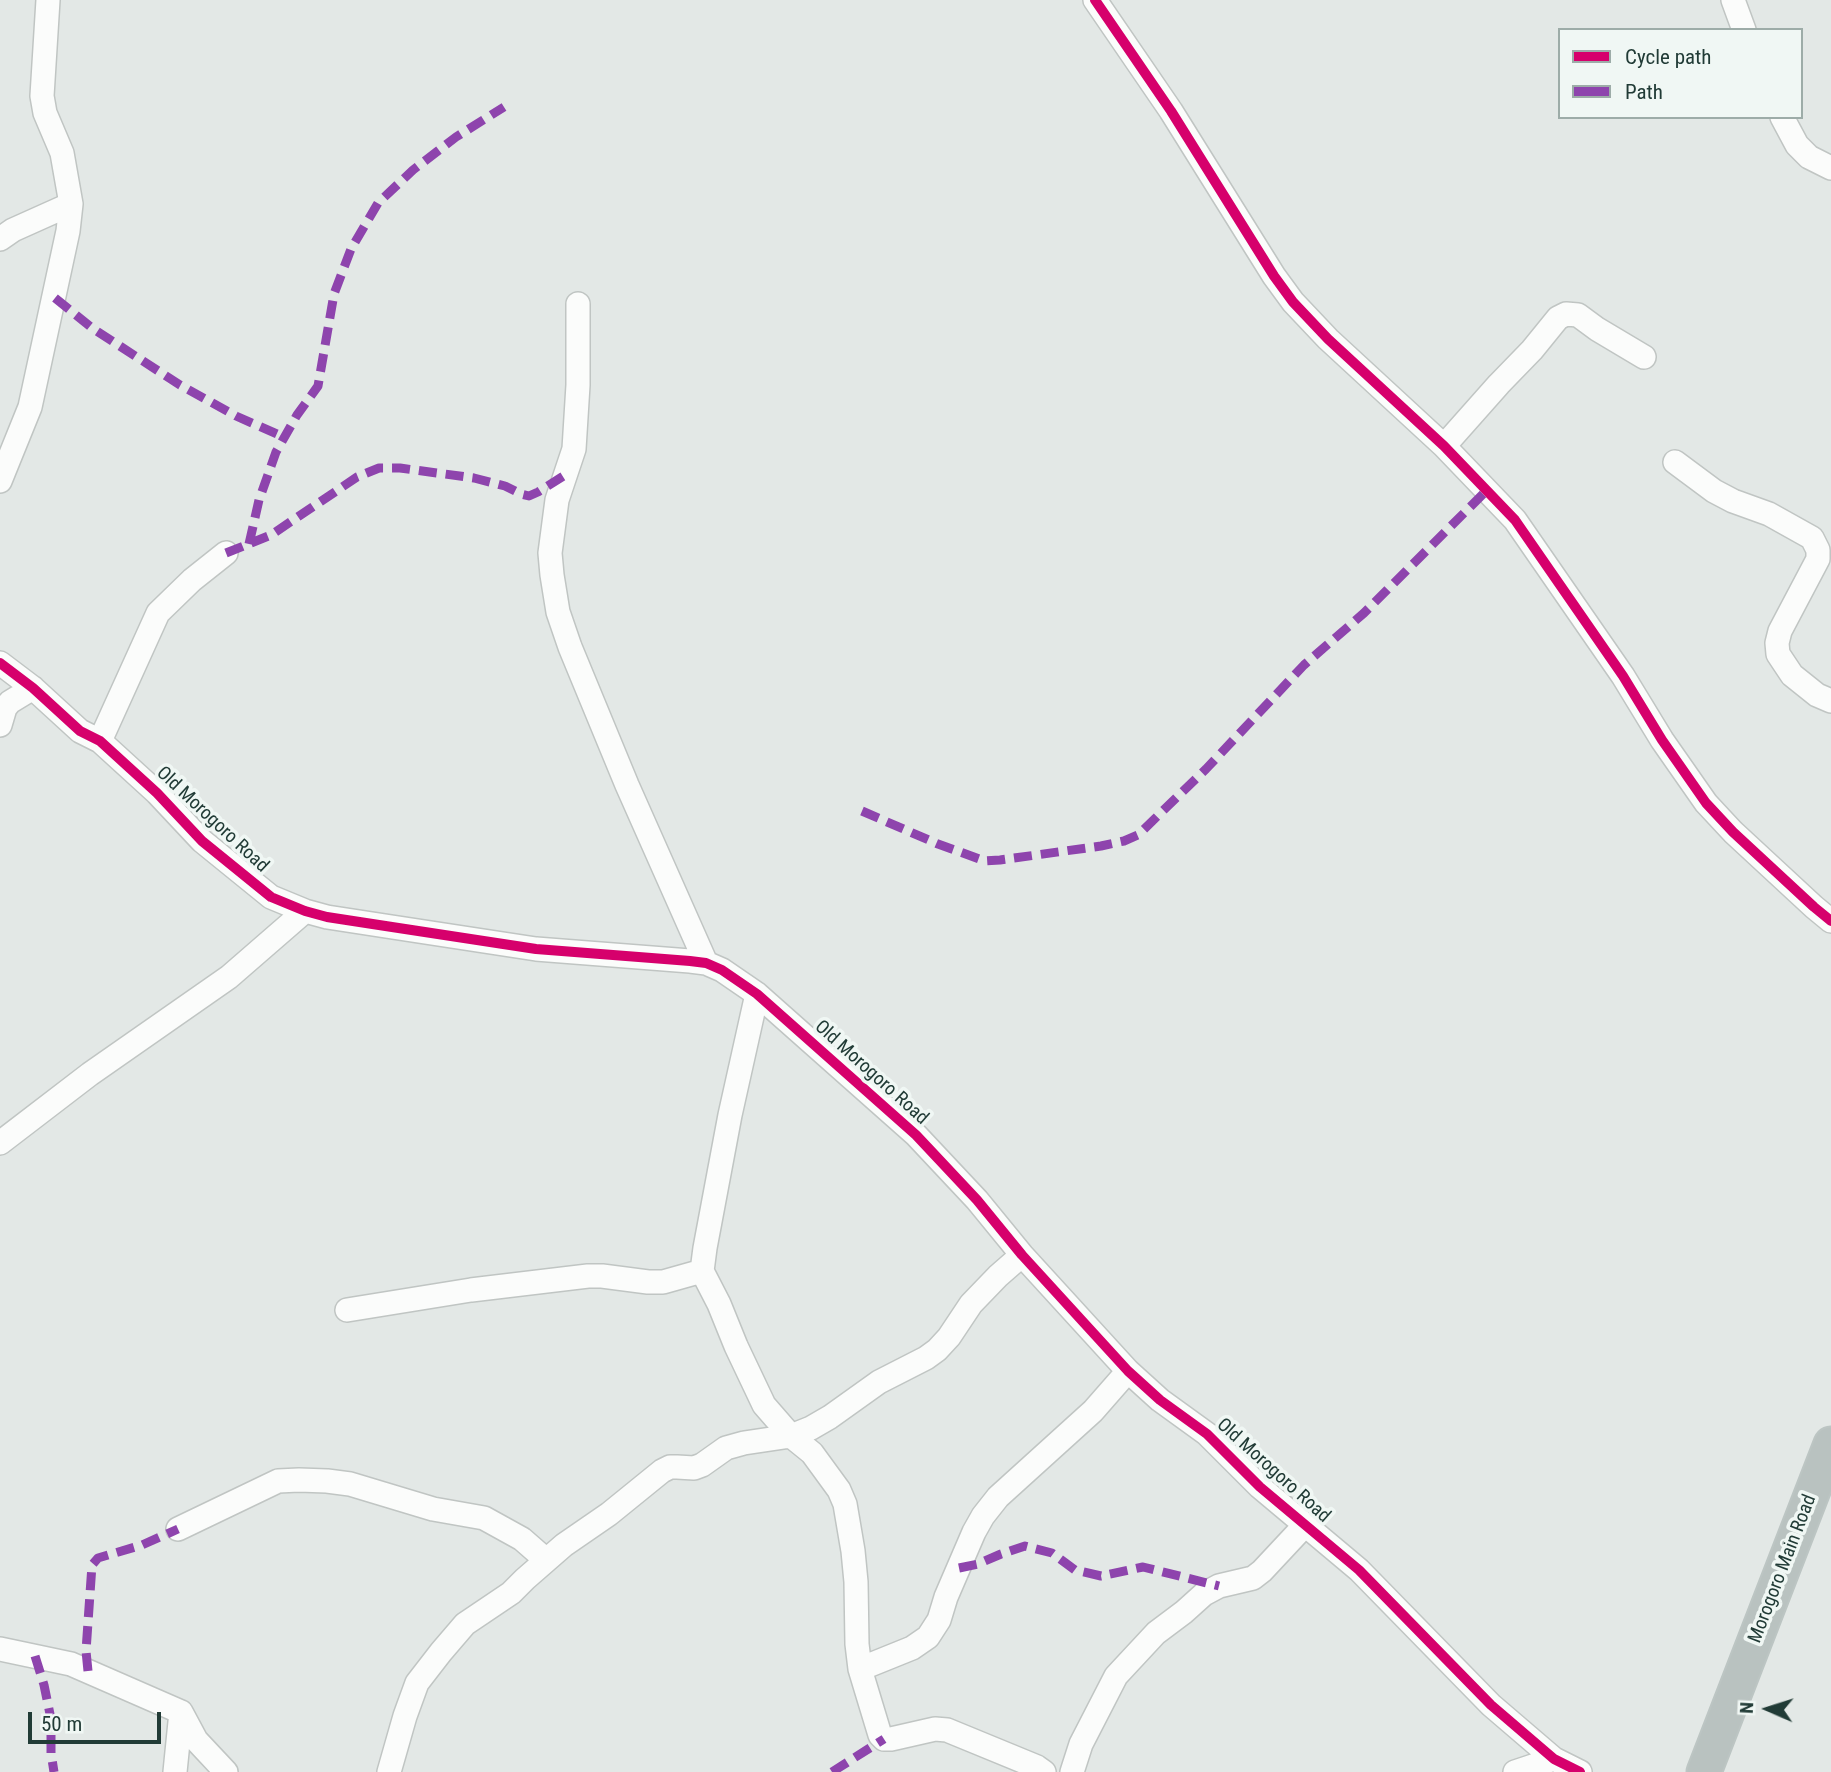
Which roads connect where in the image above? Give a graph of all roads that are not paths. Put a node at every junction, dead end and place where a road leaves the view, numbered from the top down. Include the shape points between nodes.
1 (48, 0) edge
2 (1095, 0) edge
3 (1733, 0) edge
4 (1743, 28) edge
5 (1783, 119) edge
6 (1831, 168) edge
7 (71, 204) junction
8 (0, 239) edge
9 (578, 304) dead end
10 (1644, 357) dead end
11 (1444, 446) junction
12 (1675, 462) dead end
13 (0, 481) edge
14 (226, 553) dead end
15 (0, 663) edge
16 (33, 688) junction
17 (1831, 701) edge
18 (0, 725) edge
19 (100, 741) junction
20 (305, 911) junction
21 (1831, 921) edge
22 (706, 963) junction
23 (757, 994) junction
24 (0, 1143) edge
25 (1022, 1255) junction
26 (702, 1271) junction
27 (346, 1310) dead end
28 (1128, 1371) junction
29 (791, 1436) junction
30 (1831, 1444) edge
31 (1305, 1525) junction
32 (178, 1529) dead end
33 (546, 1560) junction
34 (0, 1649) edge
35 (860, 1669) junction
36 (180, 1712) junction
37 (1554, 1759) junction
38 (175, 1772) edge
39 (226, 1772) edge
40 (389, 1772) edge
41 (1044, 1772) edge
42 (1072, 1772) edge
43 (1515, 1772) edge
44 (1580, 1772) edge
45 (1704, 1772) edge

1 - 7 street via 42,96 62,153
2 - 11 street via 1293,302
3 - 4 street
5 - 6 street via 1797,145
7 - 8 street
7 - 13 street via 30,407
9 - 22 street via 574,449 557,500 550,553 558,612 626,785
10 - 11 street via 1578,315 1558,317
11 - 21 street via 1516,520 1706,803
12 - 17 street via 1714,491 1811,538 1818,559 1780,631 1778,654 1793,675
14 - 19 street via 158,613
15 - 16 street, Old Morogoro Road
16 - 18 street via 10,702
16 - 19 street, Old Morogoro Road via 80,731
19 - 20 street, Old Morogoro Road via 244,876 271,897
20 - 22 street, Old Morogoro Road via 536,949
20 - 24 street via 229,977
22 - 23 street, Old Morogoro Road
23 - 25 street, Old Morogoro Road via 916,1135
23 - 26 street
25 - 28 street, Old Morogoro Road
25 - 29 street via 971,1304 926,1359
26 - 27 street via 656,1282 588,1276
26 - 29 street via 764,1405
28 - 31 street, Old Morogoro Road via 1207,1434
28 - 35 street via 1093,1411 983,1516 928,1637
29 - 33 street via 726,1448 698,1467 662,1471
29 - 35 street via 828,1472 845,1504 856,1582
30 - 45 highway, Morogoro Main Road
31 - 37 street, Old Morogoro Road via 1359,1570 1491,1705
31 - 42 street via 1253,1578 1204,1594 1156,1633 1116,1676
32 - 33 street via 278,1481 327,1481 484,1518 522,1539
33 - 40 street via 511,1593 465,1624 417,1684
34 - 36 street via 71,1664
35 - 41 street via 884,1739 947,1730
36 - 38 street
36 - 39 street via 196,1740
37 - 43 street
37 - 44 street, Old Morogoro Road

